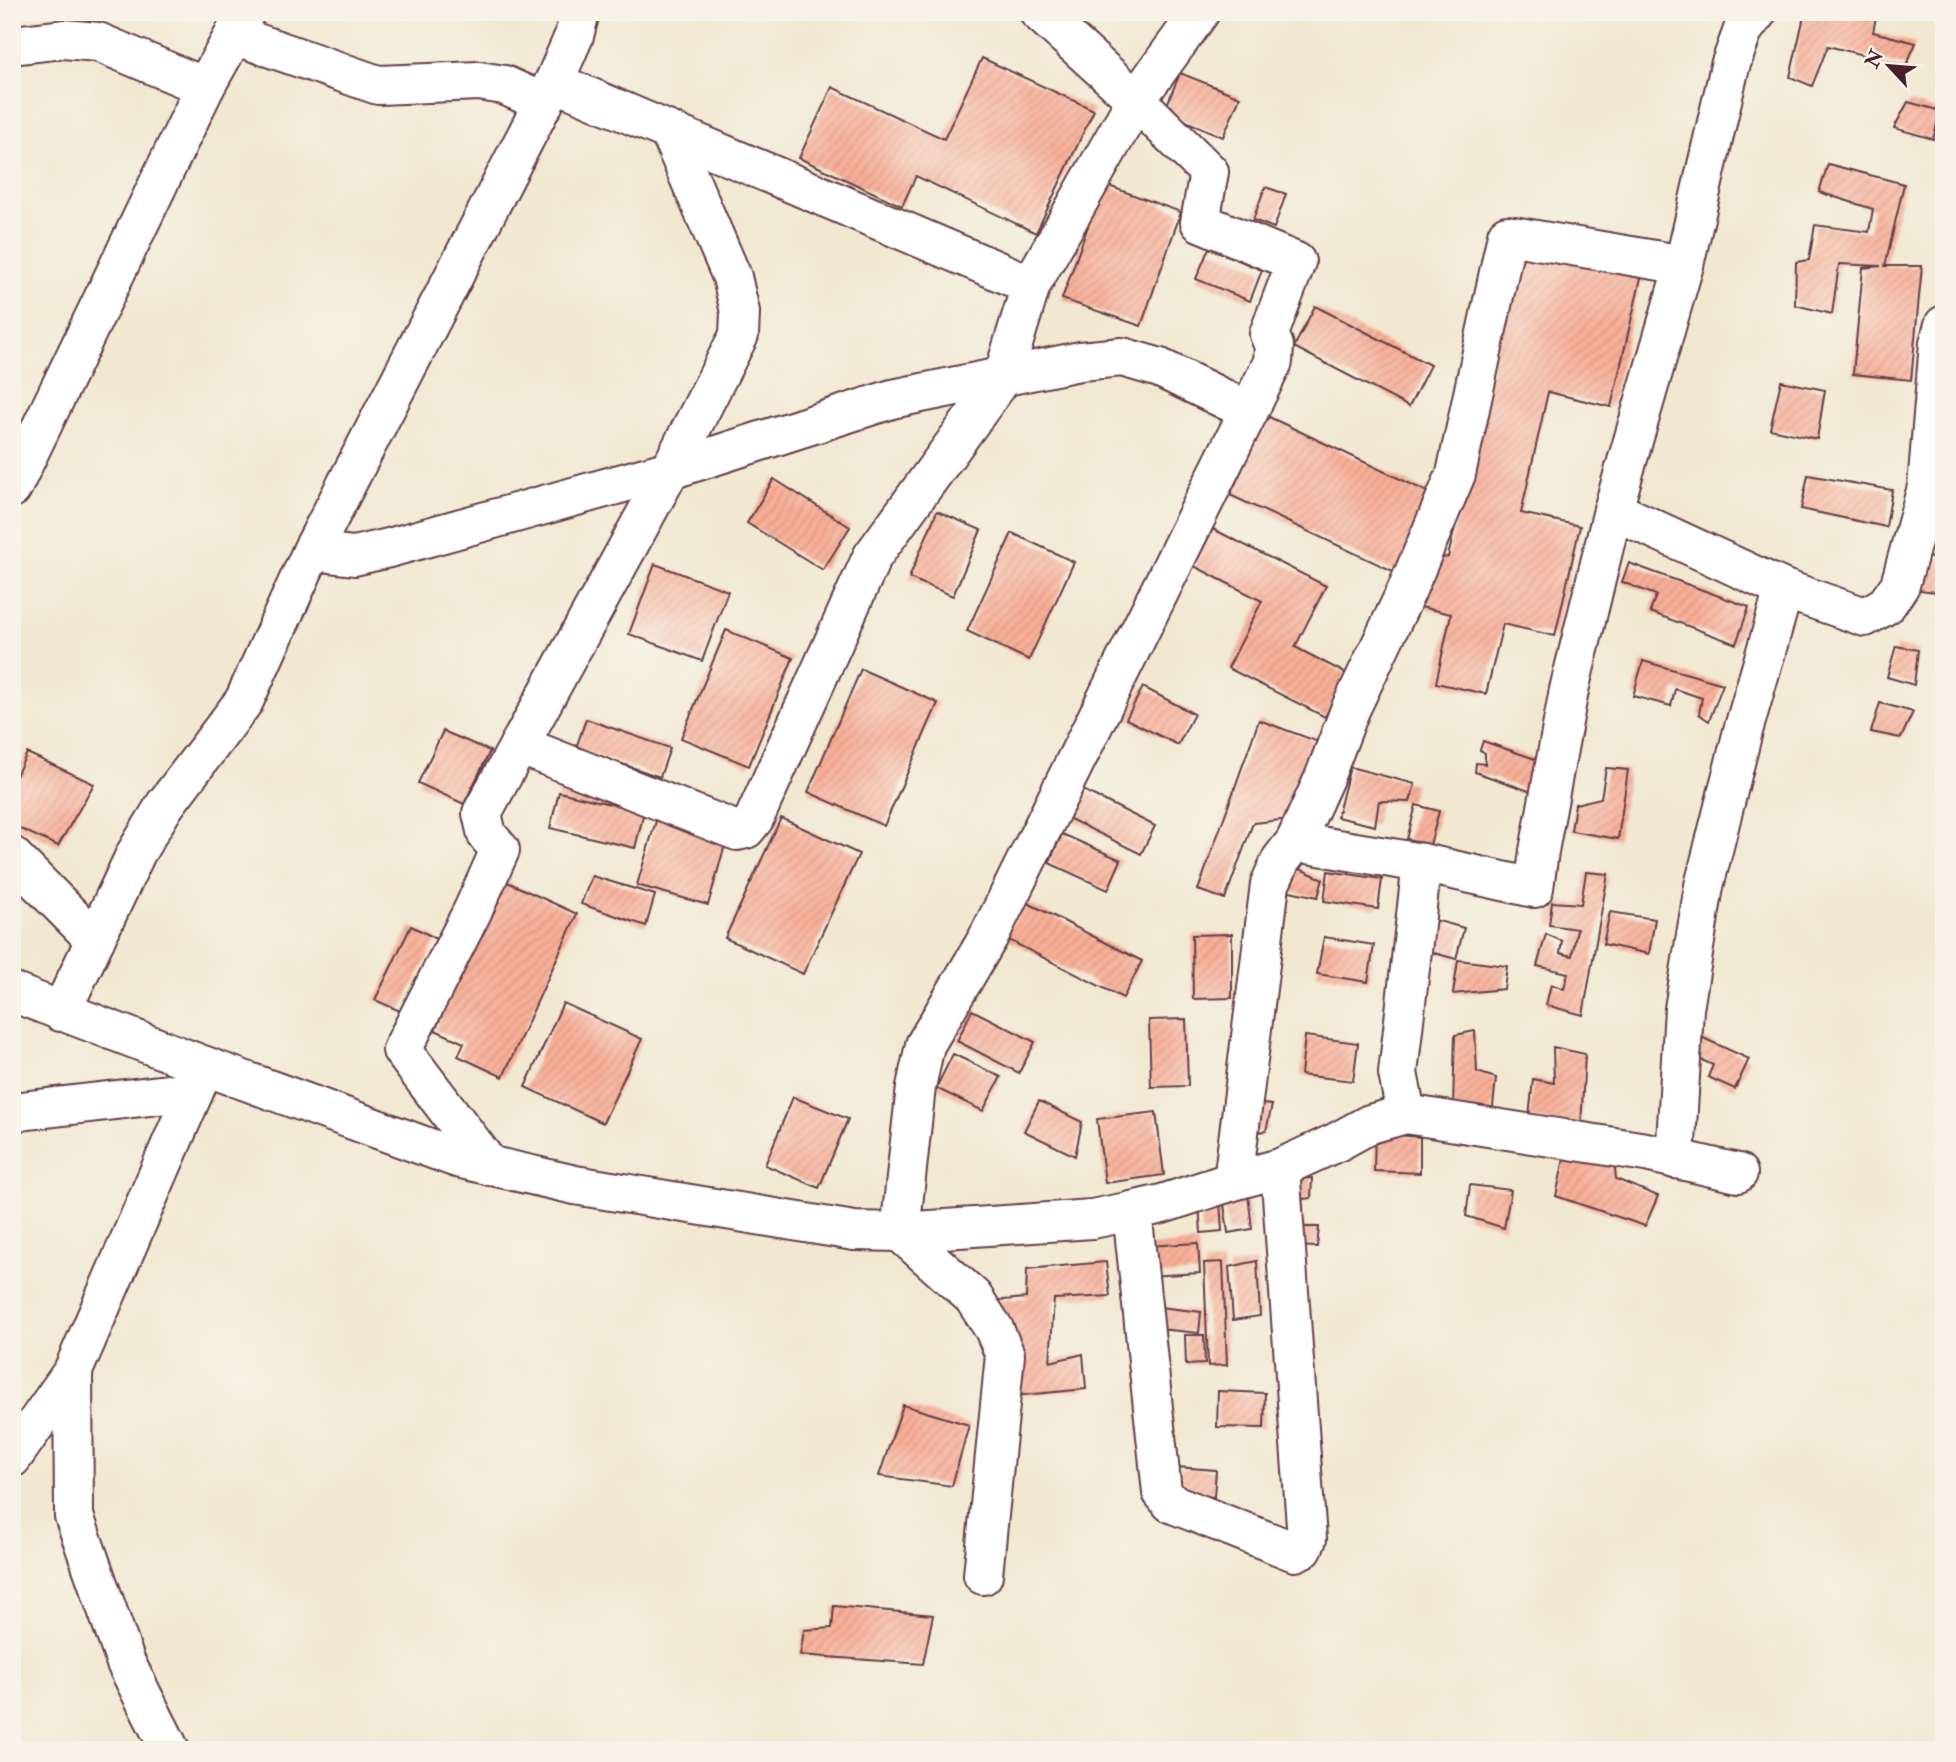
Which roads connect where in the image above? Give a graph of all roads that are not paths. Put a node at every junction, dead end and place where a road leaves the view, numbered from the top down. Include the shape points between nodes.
1 (580, 12) edge
2 (1040, 12) edge
3 (1200, 12) edge
4 (1757, 12) edge
5 (240, 24) edge
6 (12, 45) edge
7 (205, 87) junction
8 (549, 92) junction
9 (1136, 100) junction
10 (669, 131) junction
11 (1684, 265) junction
12 (1031, 285) junction
13 (1944, 325) edge
14 (1003, 377) junction
15 (1249, 411) junction
16 (670, 470) junction
17 (12, 488) edge
18 (1613, 510) junction
19 (312, 551) junction
20 (1784, 589) junction
21 (519, 745) junction
22 (1295, 842) junction
23 (12, 856) edge
24 (1423, 863) junction
25 (95, 940) junction
26 (12, 992) edge
27 (61, 1012) junction
28 (200, 1079) junction
29 (12, 1112) edge
30 (1406, 1114) junction
31 (1675, 1158) junction
32 (490, 1166) junction
33 (1280, 1168) junction
34 (1738, 1173) dead end
35 (1233, 1181) junction
36 (1132, 1211) junction
37 (900, 1232) junction
38 (73, 1371) junction
39 (12, 1458) edge
40 (983, 1575) dead end
41 (170, 1750) edge

1 - 8 street
2 - 9 street
3 - 9 street
4 - 11 street via 1743,30 1730,66
5 - 7 street
5 - 8 street via 378,85 479,81
6 - 7 street via 64,39 98,42
7 - 17 street
8 - 10 street
8 - 19 street
9 - 12 street
9 - 15 street via 1209,172 1200,222 1296,262 1269,334 1273,362
10 - 12 street
10 - 16 street via 732,277 740,312 739,335
11 - 18 street
11 - 22 street via 1507,235 1456,474
12 - 14 street
13 - 20 street via 1927,487 1900,585 1886,605 1865,617
14 - 15 street via 1122,357 1160,368
14 - 16 street via 892,400
14 - 21 street via 872,557 746,829 737,831
15 - 37 street via 989,936 925,1045
16 - 19 street via 354,556
16 - 21 street
18 - 20 street
18 - 24 street via 1569,690 1534,888
19 - 25 street via 244,701 165,805 136,853
20 - 31 street via 1704,886 1684,1009
21 - 32 street via 482,813 487,835 500,850 402,1050
22 - 24 street
22 - 35 street via 1280,860 1270,884
23 - 25 street
24 - 30 street via 1398,1073
25 - 27 street
26 - 27 street
27 - 28 street
28 - 29 street
28 - 32 street
28 - 38 street
30 - 31 street
30 - 33 street via 1370,1124
31 - 34 street
32 - 37 street via 575,1185 841,1228
33 - 35 street
33 - 36 street via 1307,1539 1295,1552 1171,1503 1162,1492
35 - 36 street
36 - 37 street via 1092,1219
37 - 40 street via 973,1297 1005,1355
38 - 39 street
38 - 41 street via 74,1516 126,1662

